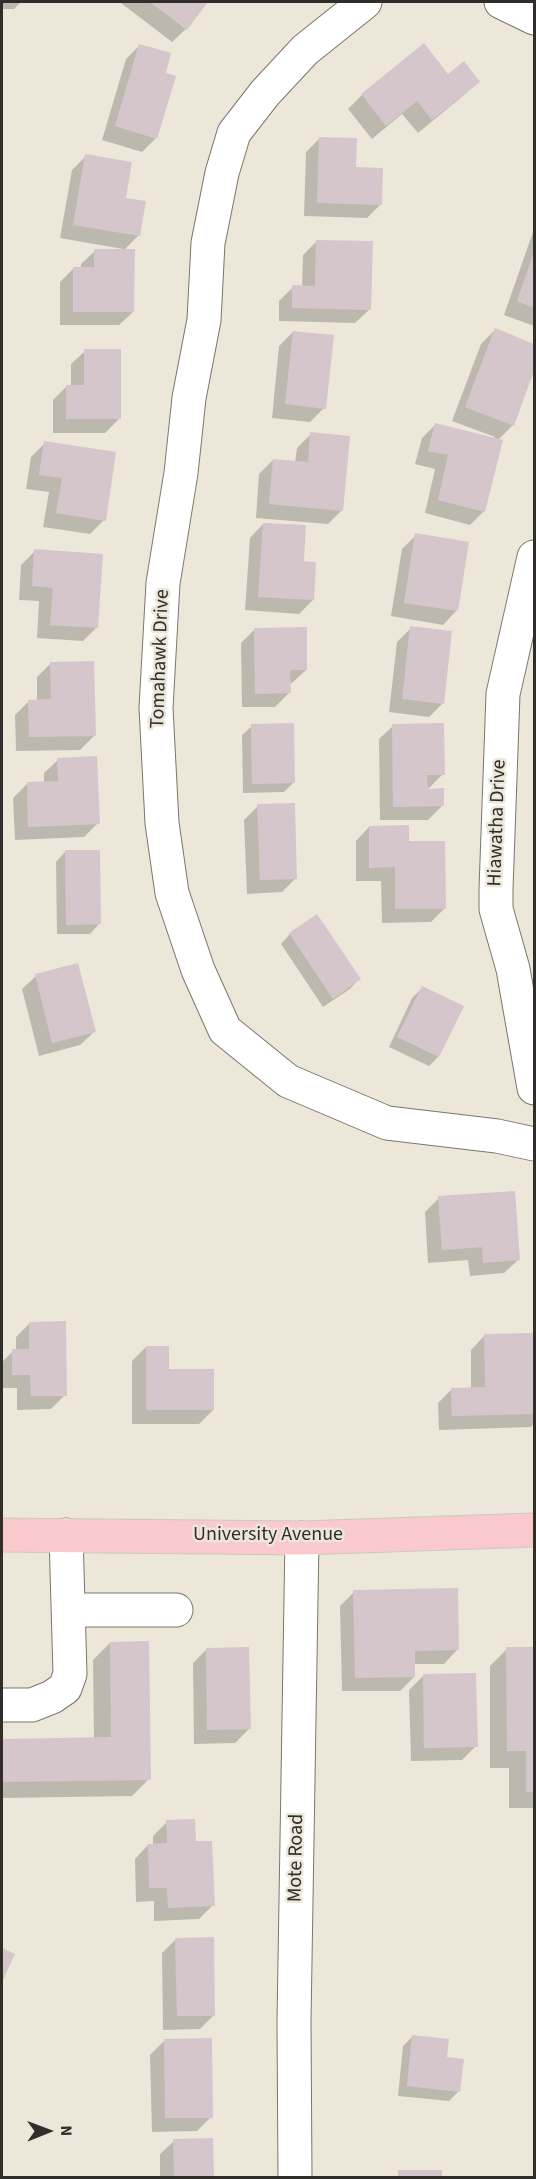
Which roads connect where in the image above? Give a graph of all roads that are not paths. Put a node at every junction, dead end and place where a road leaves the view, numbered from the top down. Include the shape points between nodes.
1 (365, 2) edge
2 (501, 2) edge
3 (534, 18) edge
4 (534, 557) edge
5 (534, 1088) edge
6 (534, 1144) edge
7 (534, 1530) edge
8 (2, 1535) edge
9 (66, 1535) junction
10 (302, 1538) junction
11 (69, 1610) junction
12 (176, 1610) dead end
13 (2, 1705) edge
14 (295, 2178) edge

1 - 6 street, Tomahawk Drive via 304,50 265,93 234,133 222,173 208,243 204,321 163,583 156,708 162,823 172,893 198,970 225,1030 288,1080 387,1123
2 - 3 street
4 - 5 street, Hiawatha Drive via 503,694 496,889 496,909 513,969
7 - 10 main road, University Avenue
8 - 9 main road, University Avenue
9 - 10 main road, University Avenue
9 - 11 street
10 - 14 street, Mote Road
11 - 12 street
11 - 13 street via 70,1674 65,1688 32,1705

